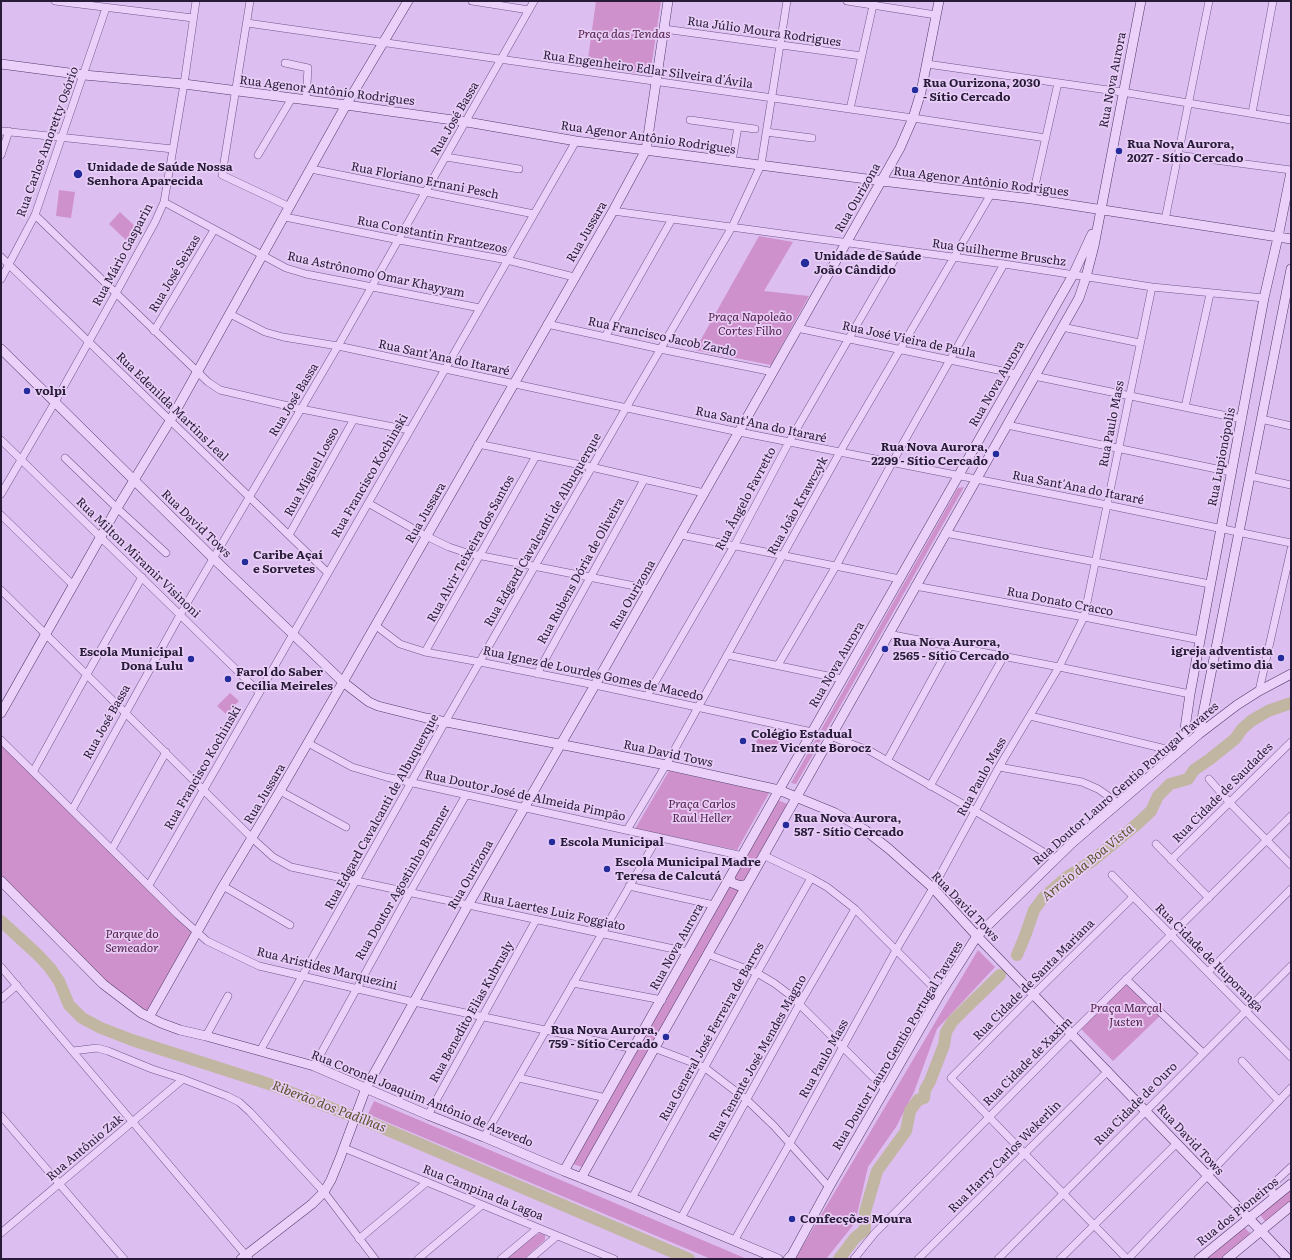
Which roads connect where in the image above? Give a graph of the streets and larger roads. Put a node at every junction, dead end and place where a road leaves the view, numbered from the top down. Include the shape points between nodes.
1 (55, 1) edge
2 (196, 1) edge
3 (250, 1) edge
4 (408, 1) edge
5 (472, 1) edge
6 (534, 1) edge
7 (668, 1) edge
8 (787, 1) edge
9 (848, 1) edge
10 (939, 1) edge
11 (1141, 1) edge
12 (1209, 1) edge
13 (1273, 1) edge
14 (874, 3) edge
15 (106, 8) junction
16 (529, 10) junction
17 (936, 15) junction
18 (193, 18) junction
19 (247, 23) junction
20 (664, 29) junction
21 (384, 43) junction
22 (780, 45) junction
23 (862, 56) junction
24 (501, 60) junction
25 (285, 63) dead end
26 (1, 64) edge
27 (927, 64) junction
28 (84, 75) junction
29 (656, 82) junction
30 (1058, 83) junction
31 (184, 84) junction
32 (236, 91) junction
33 (1122, 92) junction
34 (292, 98) junction
35 (772, 98) junction
36 (306, 100) junction
37 (1187, 103) junction
38 (346, 105) junction
39 (850, 109) junction
40 (1252, 113) junction
41 (913, 118) junction
42 (690, 120) dead end
43 (1291, 120) edge
44 (467, 122) junction
45 (738, 126) junction
46 (755, 129) dead end
47 (5, 131) edge
48 (766, 132) junction
49 (63, 137) junction
50 (812, 138) dead end
51 (1046, 138) junction
52 (576, 141) junction
53 (173, 149) junction
54 (646, 150) junction
55 (1, 155) edge
56 (258, 155) dead end
57 (1177, 156) junction
58 (446, 157) junction
59 (732, 161) junction
60 (761, 165) junction
61 (311, 169) junction
62 (519, 169) dead end
63 (1291, 171) edge
64 (882, 181) junction
65 (426, 192) junction
66 (991, 194) junction
67 (1032, 199) junction
68 (164, 202) junction
69 (290, 207) junction
70 (1100, 210) junction
71 (613, 211) junction
72 (534, 214) junction
73 (35, 215) junction
74 (285, 217) junction
75 (672, 219) junction
76 (1165, 220) junction
77 (732, 227) junction
78 (214, 230) junction
79 (1278, 237) junction
80 (1291, 239) edge
81 (399, 240) junction
82 (846, 243) junction
83 (900, 250) junction
84 (262, 256) junction
85 (1, 257) edge
86 (953, 257) junction
87 (507, 260) junction
88 (1004, 264) junction
89 (9, 265) junction
90 (1291, 269) edge
91 (1073, 275) junction
92 (574, 277) junction
93 (1086, 277) junction
94 (1, 279) edge
95 (372, 287) junction
96 (1152, 287) junction
97 (116, 293) junction
98 (1210, 294) junction
99 (1264, 298) junction
100 (1288, 302) edge
101 (480, 308) junction
102 (230, 314) junction
103 (548, 324) junction
104 (1062, 327) junction
105 (797, 328) junction
106 (154, 331) junction
107 (605, 336) junction
108 (848, 339) junction
109 (88, 342) junction
110 (1140, 343) junction
111 (338, 346) junction
112 (1, 349) edge
113 (660, 349) junction
114 (900, 350) junction
115 (950, 360) junction
116 (444, 369) junction
117 (197, 371) junction
118 (773, 372) junction
119 (1017, 374) junction
120 (1034, 376) junction
121 (513, 384) junction
122 (1129, 396) junction
123 (55, 402) junction
124 (1185, 407) junction
125 (626, 408) junction
126 (301, 409) junction
127 (354, 419) junction
128 (1242, 419) junction
129 (1261, 419) junction
130 (170, 420) junction
131 (1007, 425) junction
132 (1291, 426) edge
133 (409, 430) junction
134 (739, 432) junction
135 (1, 440) edge
136 (789, 442) junction
137 (478, 444) junction
138 (1118, 448) junction
139 (840, 452) junction
140 (536, 456) junction
141 (65, 458) dead end
142 (21, 460) junction
143 (892, 463) junction
144 (592, 467) junction
145 (1231, 472) junction
146 (959, 476) junction
147 (1250, 476) junction
148 (133, 479) junction
149 (976, 479) junction
150 (644, 480) junction
151 (1291, 485) edge
152 (1, 494) edge
153 (704, 494) junction
154 (249, 497) junction
155 (368, 503) junction
156 (1107, 505) junction
157 (116, 508) junction
158 (1, 515) edge
159 (1221, 528) junction
160 (1239, 532) junction
161 (945, 533) junction
162 (289, 535) junction
163 (681, 535) junction
164 (426, 536) junction
165 (100, 537) junction
166 (1291, 543) edge
167 (734, 546) junction
168 (1291, 549) edge
169 (166, 553) dead end
170 (480, 556) junction
171 (783, 556) junction
172 (213, 558) junction
173 (1095, 562) junction
174 (534, 566) junction
175 (836, 566) junction
176 (328, 573) junction
177 (142, 578) junction
178 (590, 578) junction
179 (900, 579) junction
180 (1210, 584) junction
181 (73, 585) junction
182 (915, 586) junction
183 (650, 589) junction
184 (3, 592) edge
185 (1, 602) edge
186 (180, 615) junction
187 (1084, 617) junction
188 (375, 625) junction
189 (46, 634) junction
190 (293, 634) junction
191 (888, 634) junction
192 (1200, 640) junction
193 (950, 646) junction
194 (425, 652) junction
195 (858, 652) junction
196 (727, 655) junction
197 (1004, 656) junction
198 (873, 660) junction
199 (480, 662) junction
200 (778, 665) junction
201 (1059, 667) junction
202 (86, 674) junction
203 (537, 674) junction
204 (1291, 674) edge
205 (842, 679) junction
206 (343, 682) junction
207 (595, 685) junction
208 (1259, 691) junction
209 (259, 692) junction
210 (1190, 694) junction
211 (646, 696) junction
212 (698, 707) junction
213 (1, 712) edge
214 (125, 712) junction
215 (1030, 716) junction
216 (445, 722) junction
217 (812, 732) junction
218 (1199, 734) junction
219 (830, 736) junction
220 (1, 740) edge
221 (1291, 742) edge
222 (308, 743) junction
223 (560, 744) junction
224 (1180, 750) junction
225 (166, 752) junction
226 (887, 761) junction
227 (666, 765) junction
228 (999, 767) junction
229 (33, 772) junction
230 (1209, 779) dead end
231 (412, 783) junction
232 (930, 786) junction
233 (204, 790) junction
234 (779, 790) junction
235 (280, 791) junction
236 (466, 795) junction
237 (796, 797) junction
238 (1229, 802) junction
239 (1118, 804) junction
240 (524, 808) junction
241 (72, 810) junction
242 (975, 811) junction
243 (1291, 816) edge
244 (346, 827) dead end
245 (628, 830) junction
246 (658, 837) junction
247 (252, 838) junction
248 (1267, 840) junction
249 (1156, 844) dead end
250 (112, 849) junction
251 (763, 855) junction
252 (743, 856) junction
253 (1055, 859) junction
254 (1171, 860) junction
255 (1291, 865) edge
256 (1112, 875) dead end
257 (730, 878) junction
258 (811, 878) junction
259 (1, 880) edge
260 (356, 880) junction
261 (747, 884) junction
262 (148, 885) junction
263 (223, 886) junction
264 (629, 886) junction
265 (933, 888) junction
266 (1291, 889) edge
267 (410, 892) junction
268 (722, 893) junction
269 (1133, 897) junction
270 (1208, 898) junction
271 (738, 900) junction
272 (468, 905) junction
273 (714, 905) junction
274 (855, 909) junction
275 (536, 920) junction
276 (290, 925) dead end
277 (197, 932) junction
278 (602, 934) junction
279 (1171, 935) junction
280 (977, 936) junction
281 (896, 950) junction
282 (688, 952) junction
283 (707, 954) junction
284 (1291, 966) edge
285 (1, 967) edge
286 (757, 972) junction
287 (1208, 972) junction
288 (302, 976) junction
289 (1126, 979) junction
290 (573, 983) junction
291 (17, 985) junction
292 (356, 988) junction
293 (940, 994) junction
294 (1034, 994) junction
295 (228, 996) dead end
296 (1, 999) edge
297 (662, 1000) junction
298 (414, 1002) junction
299 (799, 1005) junction
300 (1246, 1011) junction
301 (482, 1016) junction
302 (149, 1017) junction
303 (546, 1030) junction
304 (1072, 1033) junction
305 (206, 1036) junction
306 (654, 1048) junction
307 (843, 1048) junction
308 (634, 1049) junction
309 (73, 1051) junction
310 (260, 1051) junction
311 (1203, 1053) junction
312 (1291, 1057) edge
313 (1242, 1061) dead end
314 (314, 1066) junction
315 (704, 1067) junction
316 (1108, 1071) junction
317 (372, 1077) junction
318 (519, 1078) junction
319 (183, 1079) junction
320 (366, 1088) junction
321 (1291, 1088) edge
322 (885, 1089) junction
323 (375, 1092) junction
324 (606, 1098) junction
325 (747, 1100) junction
326 (1279, 1101) junction
327 (1145, 1110) junction
328 (428, 1115) junction
329 (1, 1116) edge
330 (988, 1118) junction
331 (132, 1122) junction
332 (484, 1137) junction
333 (790, 1144) junction
334 (1176, 1144) junction
335 (344, 1148) junction
336 (1023, 1154) junction
337 (1291, 1167) edge
338 (564, 1171) junction
339 (1207, 1176) junction
340 (581, 1178) junction
341 (427, 1182) junction
342 (59, 1184) junction
343 (1291, 1184) edge
344 (829, 1187) junction
345 (324, 1192) junction
346 (1062, 1194) junction
347 (632, 1198) junction
348 (1273, 1199) junction
349 (482, 1205) junction
350 (1291, 1206) edge
351 (681, 1218) junction
352 (1249, 1218) junction
353 (1094, 1225) junction
354 (538, 1228) junction
355 (1261, 1231) junction
356 (1, 1233) edge
357 (557, 1236) junction
358 (359, 1239) junction
359 (734, 1241) junction
360 (790, 1257) edge
361 (245, 1258) edge
362 (124, 1259) edge
363 (374, 1259) edge
364 (418, 1259) edge
365 (501, 1259) edge
366 (530, 1259) edge
367 (614, 1259) edge
368 (778, 1259) edge
369 (854, 1259) edge
370 (918, 1259) edge
371 (998, 1259) edge
372 (1060, 1259) edge
373 (1128, 1259) edge
374 (1200, 1259) edge
375 (1227, 1259) edge
376 (1288, 1259) edge

1 - 15 street
2 - 18 street, Rua Mário Gasparin
3 - 19 street
4 - 21 street
5 - 16 street
6 - 16 street, Rua José Bassa
7 - 20 street, Rua Jussara
8 - 22 street, Rua Edgard Cavalcanti de Albuquerque
9 - 14 street
10 - 17 street, Rua Ourizona
11 - 33 street, Rua Nova Aurora
12 - 37 street
13 - 40 street
14 - 17 street
14 - 23 street
15 - 18 street
15 - 28 street, Rua Carlos Amoretty Osório
16 - 24 street, Rua José Bassa
17 - 27 street, Rua Ourizona
18 - 31 street, Rua Mário Gasparin
19 - 21 street, Rua Engenheiro Edlar Silveira d'Ávila
19 - 32 street
20 - 22 street, Rua Júlio Moura Rodrigues
20 - 29 street, Rua Jussara
21 - 24 street, Rua Engenheiro Edlar Silveira d'Ávila
21 - 38 street
22 - 23 street, Rua Júlio Moura Rodrigues
22 - 35 street, Rua Edgard Cavalcanti de Albuquerque
23 - 39 street
24 - 29 street, Rua Engenheiro Edlar Silveira d'Ávila
24 - 44 street, Rua José Bassa
25 - 36 street via 308,68
26 - 28 street, Rua Agenor Antônio Rodrigues
27 - 30 street
27 - 41 street, Rua Ourizona
28 - 31 street, Rua Agenor Antônio Rodrigues
28 - 49 street, Rua Carlos Amoretty Osório
29 - 35 street, Rua Engenheiro Edlar Silveira d'Ávila
29 - 54 street, Rua Jussara
30 - 33 street
30 - 51 street
31 - 32 street, Rua Agenor Antônio Rodrigues
31 - 53 street, Rua Mário Gasparin
32 - 34 street, Rua Agenor Antônio Rodrigues
32 - 69 street via 222,175
33 - 37 street
33 - 70 street, Rua Nova Aurora
34 - 36 street, Rua Agenor Antônio Rodrigues
34 - 56 street
35 - 39 street, Rua Engenheiro Edlar Silveira d'Ávila
35 - 48 street, Rua Edgard Cavalcanti de Albuquerque
36 - 38 street, Rua Agenor Antônio Rodrigues
37 - 40 street
37 - 57 street
38 - 44 street, Rua Agenor Antônio Rodrigues
38 - 61 street
39 - 41 street, Rua Engenheiro Edlar Silveira d'Ávila
40 - 43 street
41 - 51 street, Rua Engenheiro Edlar Silveira d'Ávila
41 - 64 street, Rua Ourizona
42 - 45 street
44 - 52 street, Rua Agenor Antônio Rodrigues
44 - 58 street, Rua José Bassa
45 - 46 street
45 - 59 street
47 - 49 street
47 - 55 street
48 - 50 street
48 - 60 street, Rua Edgard Cavalcanti de Albuquerque
49 - 53 street
49 - 73 street, Rua Carlos Amoretty Osório
51 - 67 street
52 - 54 street, Rua Agenor Antônio Rodrigues
52 - 72 street, Rua Francisco Kochinski
53 - 68 street, Rua Mário Gasparin
54 - 59 street, Rua Agenor Antônio Rodrigues
54 - 71 street, Rua Jussara
57 - 63 street
57 - 76 street
58 - 62 street
58 - 65 street, Rua José Bassa
59 - 60 street, Rua Agenor Antônio Rodrigues
60 - 64 street, Rua Agenor Antônio Rodrigues
60 - 77 street, Rua Edgard Cavalcanti de Albuquerque
61 - 65 street, Rua Floriano Ernani Pesch
61 - 69 street
63 - 79 street, Rua Lupionópolis
64 - 66 street, Rua Agenor Antônio Rodrigues
64 - 82 street, Rua Ourizona
65 - 72 street, Rua Floriano Ernani Pesch
65 - 81 street, Rua José Bassa
66 - 67 street, Rua Agenor Antônio Rodrigues
66 - 86 street, Rua João Krawczyk
67 - 70 street, Rua Agenor Antônio Rodrigues
68 - 78 street, Rua Astrônomo Omar Khayyam
68 - 97 street, Rua Mário Gasparin
69 - 74 street
70 - 76 street, Rua Agenor Antônio Rodrigues
70 - 91 street, Rua Nova Aurora via 1091,238
70 - 93 street, Rua Nova Aurora
71 - 75 street, Rua Guilherme Bruschz
71 - 92 street, Rua Jussara
72 - 87 street, Rua Francisco Kochinski
73 - 89 street, Rua Carlos Amoretty Osório
73 - 97 street
74 - 81 street, Rua Constantin Frantzezos
74 - 84 street
75 - 77 street, Rua Guilherme Bruschz
75 - 107 street
76 - 79 street, Rua Agenor Antônio Rodrigues
77 - 82 street, Rua Guilherme Bruschz
77 - 113 street, Rua Edgard Cavalcanti de Albuquerque
78 - 84 street, Rua Astrônomo Omar Khayyam
78 - 106 street, Rua José Seixas
79 - 80 street, Rua Agenor Antônio Rodrigues
79 - 99 street, Rua Lupionópolis
81 - 87 street, Rua Constantin Frantzezos
81 - 95 street, Rua José Bassa
82 - 83 street, Rua Guilherme Bruschz
82 - 105 street, Rua Ourizona
83 - 86 street, Rua Guilherme Bruschz
83 - 108 street, Rua Ângelo Favretto
84 - 95 street, Rua Astrônomo Omar Khayyam via 286,268
84 - 102 street
85 - 89 street, Rua Edenilda Martins Leal
86 - 88 street, Rua Guilherme Bruschz
86 - 114 street, Rua João Krawczyk
87 - 92 street, Rua Constantin Frantzezos
87 - 101 street, Rua Francisco Kochinski
88 - 91 street, Rua Guilherme Bruschz
88 - 115 street
89 - 94 street, Rua Carlos Amoretty Osório
89 - 109 street, Rua Edenilda Martins Leal
90 - 100 street
91 - 93 street, Rua Guilherme Bruschz
91 - 119 street, Rua Nova Aurora
92 - 103 street, Rua Jussara
93 - 96 street, Rua Guilherme Bruschz
93 - 104 street, Rua Nova Aurora
95 - 101 street, Rua Astrônomo Omar Khayyam
95 - 111 street, Rua José Bassa
96 - 98 street, Rua Guilherme Bruschz
96 - 110 street, Rua Paulo Mass
97 - 106 street
97 - 109 street, Rua Mário Gasparin
98 - 99 street, Rua Guilherme Bruschz
98 - 124 street
99 - 128 street, Rua Lupionópolis
100 - 129 street
101 - 116 street, Rua Francisco Kochinski
102 - 111 street, Rua Sant'Ana do Itararé via 265,332
102 - 117 street
103 - 107 street, Rua Francisco Jacob Zardo
103 - 121 street, Rua Jussara
104 - 110 street
104 - 120 street, Rua Nova Aurora
105 - 108 street, Rua José Vieira de Paula
105 - 118 street, Rua Ourizona
106 - 117 street
107 - 113 street, Rua Francisco Jacob Zardo
108 - 114 street, Rua José Vieira de Paula
108 - 136 street, Rua Ângelo Favretto
109 - 123 street, Rua Mário Gasparin
109 - 130 street, Rua Edenilda Martins Leal
110 - 122 street, Rua Paulo Mass
111 - 116 street, Rua Sant'Ana do Itararé
111 - 126 street, Rua José Bassa
112 - 123 street, Rua David Tows
113 - 118 street, Rua Francisco Jacob Zardo
113 - 125 street, Rua Edgard Cavalcanti de Albuquerque
114 - 115 street, Rua José Vieira de Paula
114 - 139 street, Rua João Krawczyk
115 - 119 street, Rua José Vieira de Paula
115 - 143 street
116 - 121 street, Rua Sant'Ana do Itararé
116 - 133 street, Rua Francisco Kochinski
117 - 126 street via 220,390
117 - 130 street
118 - 134 street, Rua Ourizona
119 - 146 street, Rua Nova Aurora
120 - 122 street
120 - 131 street, Rua Nova Aurora
121 - 125 street, Rua Sant'Ana do Itararé
121 - 137 street, Rua Jussara
122 - 124 street
122 - 138 street, Rua Paulo Mass
123 - 142 street, Rua Mário Gasparin
123 - 148 street, Rua David Tows
124 - 128 street
125 - 134 street, Rua Sant'Ana do Itararé
125 - 144 street, Rua Edgard Cavalcanti de Albuquerque
126 - 127 street
126 - 154 street, Rua José Bassa
127 - 133 street
127 - 162 street, Rua Miguel Losso
128 - 145 street, Rua Lupionópolis
129 - 132 street
129 - 147 street
130 - 148 street
130 - 154 street, Rua Edenilda Martins Leal
131 - 138 street
131 - 149 street, Rua Nova Aurora
133 - 155 street, Rua Francisco Kochinski
134 - 136 street, Rua Sant'Ana do Itararé
134 - 153 street, Rua Ourizona
135 - 142 street, Rua Milton Miramir Visinoni
136 - 139 street, Rua Sant'Ana do Itararé
136 - 167 street, Rua Ângelo Favretto
137 - 140 street
137 - 164 street, Rua Jussara
138 - 145 street
138 - 156 street, Rua Paulo Mass
139 - 143 street, Rua Sant'Ana do Itararé
139 - 171 street, Rua João Krawczyk
140 - 144 street
140 - 170 street, Rua Alvir Teixeira dos Santos
141 - 157 street
142 - 152 street, Rua Mário Gasparin
142 - 165 street, Rua Milton Miramir Visinoni
143 - 146 street, Rua Sant'Ana do Itararé
143 - 175 street
144 - 150 street
144 - 174 street, Rua Edgard Cavalcanti de Albuquerque
145 - 159 street, Rua Lupionópolis
146 - 149 street, Rua Sant'Ana do Itararé
146 - 179 street, Rua Nova Aurora
147 - 151 street
147 - 160 street
148 - 157 street
148 - 172 street, Rua David Tows
149 - 156 street, Rua Sant'Ana do Itararé
149 - 161 street, Rua Nova Aurora
150 - 153 street
150 - 178 street, Rua Rubens Dória de Oliveira
153 - 163 street, Rua Ourizona
154 - 162 street, Rua Edenilda Martins Leal
154 - 172 street, Rua José Bassa
155 - 164 street
155 - 176 street, Rua Francisco Kochinski
156 - 159 street, Rua Sant'Ana do Itararé
156 - 173 street, Rua Paulo Mass
157 - 165 street
157 - 169 street
158 - 181 street
159 - 160 street, Rua Sant'Ana do Itararé
159 - 180 street, Rua Lupionópolis
160 - 166 street, Rua Sant'Ana do Itararé
160 - 218 street
161 - 173 street
161 - 182 street, Rua Nova Aurora
162 - 176 street, Rua Edenilda Martins Leal
163 - 167 street
163 - 183 street, Rua Ourizona
164 - 170 street via 449,547
164 - 188 street, Rua Jussara
165 - 177 street, Rua Milton Miramir Visinoni
165 - 181 street
167 - 171 street
167 - 211 street, Rua Ângelo Favretto
168 - 208 street
170 - 174 street
170 - 194 street, Rua Alvir Teixeira dos Santos
171 - 175 street
171 - 196 street, Rua João Krawczyk
172 - 186 street, Rua José Bassa
172 - 190 street, Rua David Tows
173 - 180 street
173 - 187 street, Rua Paulo Mass
174 - 178 street
174 - 199 street, Rua Edgard Cavalcanti de Albuquerque
175 - 179 street
175 - 200 street
176 - 190 street, Rua Francisco Kochinski
177 - 186 street, Rua Milton Miramir Visinoni
177 - 202 street
178 - 183 street
178 - 203 street, Rua Rubens Dória de Oliveira
179 - 195 street, Rua Nova Aurora
180 - 192 street, Rua Lupionópolis
181 - 189 street
182 - 187 street, Rua Donato Cracco
182 - 191 street, Rua Nova Aurora
183 - 207 street, Rua Ourizona
184 - 185 street
184 - 189 street, Rua Laertes Luiz Foggiato
186 - 209 street, Rua Milton Miramir Visinoni
186 - 214 street, Rua José Bassa
187 - 192 street, Rua Donato Cracco
187 - 201 street, Rua Paulo Mass
188 - 194 street, Rua Ignez de Lourdes Gomes de Macedo via 400,644
188 - 206 street, Rua Jussara
189 - 202 street, Rua Laertes Luiz Foggiato
189 - 213 street
190 - 206 street, Rua David Tows
190 - 209 street, Rua Francisco Kochinski
191 - 193 street
191 - 198 street, Rua Nova Aurora
192 - 210 street, Rua Lupionópolis
193 - 197 street
193 - 226 street
194 - 199 street, Rua Ignez de Lourdes Gomes de Macedo
195 - 198 street
195 - 205 street, Rua Nova Aurora
196 - 200 street
196 - 212 street, Rua João Krawczyk
197 - 201 street
197 - 232 street
198 - 219 street, Rua Nova Aurora
199 - 203 street, Rua Ignez de Lourdes Gomes de Macedo
199 - 216 street, Rua Edgard Cavalcanti de Albuquerque
200 - 205 street
201 - 210 street
201 - 215 street, Rua Paulo Mass
202 - 214 street, Rua Laertes Luiz Foggiato
202 - 229 street
203 - 207 street, Rua Ignez de Lourdes Gomes de Macedo
204 - 208 street, Rua Doutor Lauro Gentio Portugal Tavares
205 - 217 street, Rua Nova Aurora
206 - 216 street, Rua David Tows via 378,706
206 - 222 street, Rua Jussara
207 - 211 street, Rua Ignez de Lourdes Gomes de Macedo
207 - 223 street, Rua Ourizona
208 - 218 street, Rua Doutor Lauro Gentio Portugal Tavares via 1236,705
209 - 233 street, Rua Francisco Kochinski
210 - 224 street, Rua Lupionópolis
211 - 212 street, Rua Ignez de Lourdes Gomes de Macedo
212 - 217 street, Rua Ignez de Lourdes Gomes de Macedo
212 - 227 street, Rua João Krawczyk
214 - 225 street, Rua Laertes Luiz Foggiato
214 - 241 street, Rua José Bassa
215 - 224 street
215 - 228 street, Rua Paulo Mass
216 - 223 street, Rua David Tows
216 - 231 street, Rua Edgard Cavalcanti de Albuquerque
217 - 234 street, Rua Nova Aurora
218 - 224 street, Rua Doutor Lauro Gentio Portugal Tavares
219 - 226 street via 870,751
219 - 237 street, Rua Nova Aurora
220 - 229 street, Rua Aristides Marquezini
221 - 238 street, Rua Cidade de Saudades
222 - 231 street, Rua Doutor José de Almeida Pimpão via 352,767
222 - 235 street, Rua Jussara
223 - 227 street, Rua David Tows
223 - 240 street, Rua Ourizona
224 - 239 street, Rua Doutor Lauro Gentio Portugal Tavares
225 - 233 street, Rua Laertes Luiz Foggiato
225 - 250 street
226 - 232 street
227 - 234 street, Rua David Tows
227 - 245 street, Rua João Krawczyk
228 - 239 street via 1082,782 1098,789
228 - 242 street, Rua Paulo Mass
229 - 241 street, Rua Aristides Marquezini
230 - 238 street
231 - 236 street, Rua Doutor José de Almeida Pimpão
231 - 260 street, Rua Edgard Cavalcanti de Albuquerque
232 - 242 street
233 - 247 street, Rua Laertes Luiz Foggiato
233 - 262 street, Rua Francisco Kochinski
234 - 237 street, Rua David Tows
234 - 252 street, Rua Nova Aurora
235 - 244 street
235 - 247 street, Rua Jussara
236 - 240 street, Rua Doutor José de Almeida Pimpão
236 - 267 street, Rua Doutor Agostinho Brenner
237 - 251 street, Rua Nova Aurora
237 - 265 street, Rua David Tows via 835,813 865,830
238 - 248 street
238 - 254 street, Rua Cidade de Saudades
239 - 253 street, Rua Doutor Lauro Gentio Portugal Tavares
240 - 245 street, Rua Doutor José de Almeida Pimpão
240 - 272 street, Rua Ourizona
241 - 250 street, Rua Aristides Marquezini
242 - 253 street
242 - 265 street, Rua Paulo Mass
243 - 248 street, Rua Cidade de Xaxim
245 - 246 street, Rua Doutor José de Almeida Pimpão
246 - 252 street, Rua Doutor José de Almeida Pimpão
246 - 264 street
247 - 260 street, Rua Laertes Luiz Foggiato via 273,857 291,867
247 - 263 street, Rua Jussara
248 - 255 street
248 - 270 street, Rua Cidade de Xaxim
249 - 254 street
250 - 262 street, Rua Aristides Marquezini
251 - 258 street
251 - 261 street, Rua Nova Aurora
252 - 257 street, Rua Nova Aurora
253 - 280 street, Rua Doutor Lauro Gentio Portugal Tavares
254 - 270 street
256 - 269 street, Rua Cidade de Ituporanga
257 - 261 street via 732,883 740,886
257 - 268 street, Rua Nova Aurora
258 - 274 street
258 - 286 street, Rua General José Ferreira de Barros
259 - 302 street, Rua Coronel Joaquim Antônio de Azevedo via 103,984
260 - 267 street, Rua Laertes Luiz Foggiato
260 - 288 street, Rua Edgard Cavalcanti de Albuquerque
261 - 271 street, Rua Nova Aurora
262 - 277 street, Rua Aristides Marquezini
263 - 276 street
263 - 277 street, Rua Jussara
264 - 273 street
264 - 278 street
265 - 280 street, Rua David Tows
265 - 281 street, Rua Paulo Mass
266 - 287 street
267 - 272 street, Rua Laertes Luiz Foggiato
267 - 292 street, Rua Doutor Agostinho Brenner
268 - 271 street via 735,893
268 - 273 street, Rua Nova Aurora
269 - 279 street, Rua Cidade de Ituporanga
269 - 294 street, Rua Cidade de Santa Mariana
270 - 279 street, Rua Cidade de Xaxim
271 - 283 street, Rua Nova Aurora
272 - 275 street, Rua Laertes Luiz Foggiato
272 - 298 street, Rua Ourizona
273 - 282 street, Rua Nova Aurora
274 - 281 street
274 - 299 street, Rua Tenente José Mendes Magno
275 - 278 street, Rua Laertes Luiz Foggiato
275 - 301 street, Rua Benedito Elias Kubrusly
277 - 288 street, Rua Aristides Marquezini via 207,941 259,966
277 - 302 street, Rua Jussara
278 - 282 street, Rua Laertes Luiz Foggiato
278 - 290 street
279 - 287 street, Rua Cidade de Ituporanga
279 - 289 street, Rua Cidade de Xaxim
280 - 293 street, Rua Doutor Lauro Gentio Portugal Tavares
280 - 294 street, Rua David Tows
281 - 293 street
281 - 307 street, Rua Paulo Mass
282 - 297 street, Rua Nova Aurora
283 - 286 street
283 - 306 street, Rua Nova Aurora
284 - 300 street, Rua Cidade de Ouro
285 - 291 street
286 - 299 street
286 - 315 street, Rua General José Ferreira de Barros
287 - 300 street, Rua Cidade de Ituporanga
288 - 292 street, Rua Aristides Marquezini
288 - 310 street, Rua Edgard Cavalcanti de Albuquerque
289 - 304 street, Rua Cidade de Xaxim
289 - 311 street
290 - 297 street
290 - 303 street
291 - 296 street
291 - 309 street
292 - 298 street, Rua Aristides Marquezini
292 - 314 street, Rua Doutor Agostinho Brenner
293 - 322 street, Rua Doutor Lauro Gentio Portugal Tavares
294 - 304 street, Rua David Tows
294 - 330 street, Rua Cidade de Santa Mariana via 951,1078
295 - 305 street
297 - 308 street, Rua Nova Aurora
298 - 301 street, Rua Aristides Marquezini
298 - 317 street, Rua Ourizona
299 - 307 street
299 - 325 street, Rua Tenente José Mendes Magno
300 - 311 street, Rua Cidade de Ouro
300 - 312 street, Rua Cidade de Ituporanga
301 - 303 street, Rua Aristides Marquezini
301 - 328 street, Rua Benedito Elias Kubrusly
302 - 305 street, Rua Coronel Joaquim Antônio de Azevedo via 180,1030
303 - 308 street, Rua Aristides Marquezini
303 - 318 street
304 - 316 street, Rua David Tows
304 - 330 street, Rua Cidade de Xaxim
305 - 310 street, Rua Coronel Joaquim Antônio de Azevedo
306 - 315 street
306 - 340 street, Rua Nova Aurora
307 - 322 street
307 - 333 street, Rua Paulo Mass
308 - 324 street, Rua Nova Aurora
309 - 319 street via 103,1049
309 - 331 street
310 - 314 street, Rua Coronel Joaquim Antônio de Azevedo
311 - 327 street, Rua Cidade de Ouro
313 - 326 street
314 - 320 street, Rua Coronel Joaquim Antônio de Azevedo
315 - 325 street
315 - 347 street, Rua General José Ferreira de Barros
316 - 327 street, Rua David Tows
316 - 336 street, Rua Harry Carlos Wekerlin
317 - 320 street, Rua Ourizona
317 - 323 street
318 - 324 street
318 - 332 street
319 - 331 street, Rua Antônio Zak
319 - 345 street via 227,1096 245,1107
320 - 323 street, Rua Coronel Joaquim Antônio de Azevedo
320 - 335 street, Rua Ourizona
321 - 326 street
322 - 344 street, Rua Doutor Lauro Gentio Portugal Tavares
323 - 328 street, Rua Coronel Joaquim Antônio de Azevedo
324 - 338 street, Rua Nova Aurora
325 - 333 street
325 - 351 street, Rua Tenente José Mendes Magno
326 - 339 street
327 - 334 street, Rua David Tows
327 - 346 street, Rua Cidade de Ouro
328 - 332 street, Rua Coronel Joaquim Antônio de Azevedo
329 - 342 street
330 - 336 street
330 - 369 street, Rua Cidade de Xaxim via 874,1234
331 - 342 street, Rua Antônio Zak
331 - 361 street
332 - 338 street, Rua Coronel Joaquim Antônio de Azevedo
333 - 344 street
333 - 359 street, Rua Paulo Mass
334 - 339 street, Rua David Tows
334 - 353 street
335 - 341 street, Rua Campina da Lagoa
335 - 345 street, Rua Ourizona
336 - 346 street
336 - 370 street, Rua Harry Carlos Wekerlin
337 - 348 street via 1272,1188
338 - 340 street, Rua Coronel Joaquim Antônio de Azevedo
339 - 352 street, Rua David Tows
339 - 373 street
340 - 347 street, Rua Coronel Joaquim Antônio de Azevedo
341 - 349 street, Rua Campina da Lagoa
341 - 358 street
342 - 356 street, Rua Antônio Zak
342 - 362 street
343 - 348 street, Rua dos Pioneiros
344 - 360 street, Rua Doutor Lauro Gentio Portugal Tavares
345 - 358 street
345 - 361 street, Rua Ourizona
346 - 353 street
346 - 371 street, Rua Cidade de Ouro
347 - 351 street, Rua Coronel Joaquim Antônio de Azevedo
348 - 352 street, Rua dos Pioneiros
349 - 354 street, Rua Campina da Lagoa
349 - 364 street
350 - 355 street
351 - 359 street, Rua Coronel Joaquim Antônio de Azevedo
352 - 355 street, Rua David Tows
352 - 374 street, Rua dos Pioneiros
353 - 372 street
353 - 373 street
354 - 357 street, Rua Campina da Lagoa
354 - 365 street
355 - 375 street
355 - 376 street, Rua David Tows
357 - 366 street
357 - 367 street, Rua Campina da Lagoa
358 - 363 street
359 - 368 street, Rua Coronel Joaquim Antônio de Azevedo

